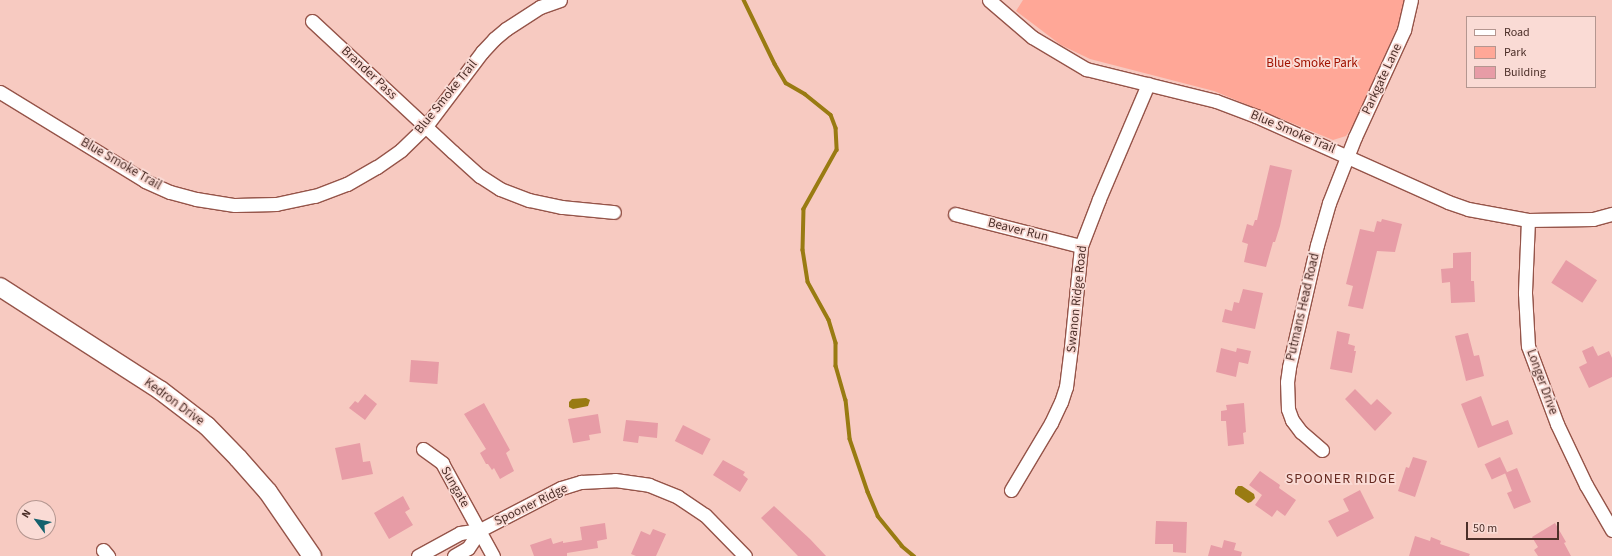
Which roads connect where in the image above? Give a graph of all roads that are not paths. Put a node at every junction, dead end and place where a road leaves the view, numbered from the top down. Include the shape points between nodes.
1 (560, 0) edge
2 (989, 0) edge
3 (1411, 0) edge
4 (312, 21) dead end
5 (1148, 84) junction
6 (0, 92) edge
7 (426, 126) junction
8 (1348, 156) junction
9 (614, 212) dead end
10 (955, 214) dead end
11 (1612, 214) edge
12 (1528, 220) junction
13 (1081, 246) junction
14 (0, 287) edge
15 (422, 450) dead end
16 (1322, 450) dead end
17 (1011, 490) dead end
18 (480, 530) junction
19 (1612, 530) edge
20 (312, 556) edge
21 (418, 556) edge
22 (454, 556) edge
23 (493, 556) edge
24 (745, 556) edge

1 - 7 street, Blue Smoke Trail via 540,7 494,39
2 - 5 street, Blue Smoke Trail via 1032,37 1086,70
3 - 8 street, Parkgate Lane via 1404,30
4 - 7 street, Brander Pass
5 - 8 street, Blue Smoke Trail via 1216,101
5 - 13 street, Swanon Ridge Road
6 - 7 street, Blue Smoke Trail via 145,181 196,200 235,205 276,204 315,196 347,184 401,150
7 - 9 street, Brander Pass via 480,176 500,189 529,200 562,207
8 - 12 street, Blue Smoke Trail via 1448,202 1474,210
8 - 16 street, Putmans Head Road via 1334,188 1317,245 1287,382 1288,409 1292,420 1301,432
10 - 13 street, Beaver Run
11 - 12 street, Blue Smoke Trail via 1593,219
12 - 19 street, Longer Drive via 1525,293 1528,346 1557,424 1586,485
13 - 17 street, Swanon Ridge Road via 1066,387 1051,423
14 - 20 street, Kedron Drive via 160,390 207,426 268,492
15 - 18 street, Sungate via 442,464
18 - 21 street, Spooner Ridge via 460,533
18 - 22 street, Spooner Ridge via 468,548
18 - 23 street
18 - 24 street, Spooner Ridge via 561,488 592,481 630,482 649,485 678,497 705,515

